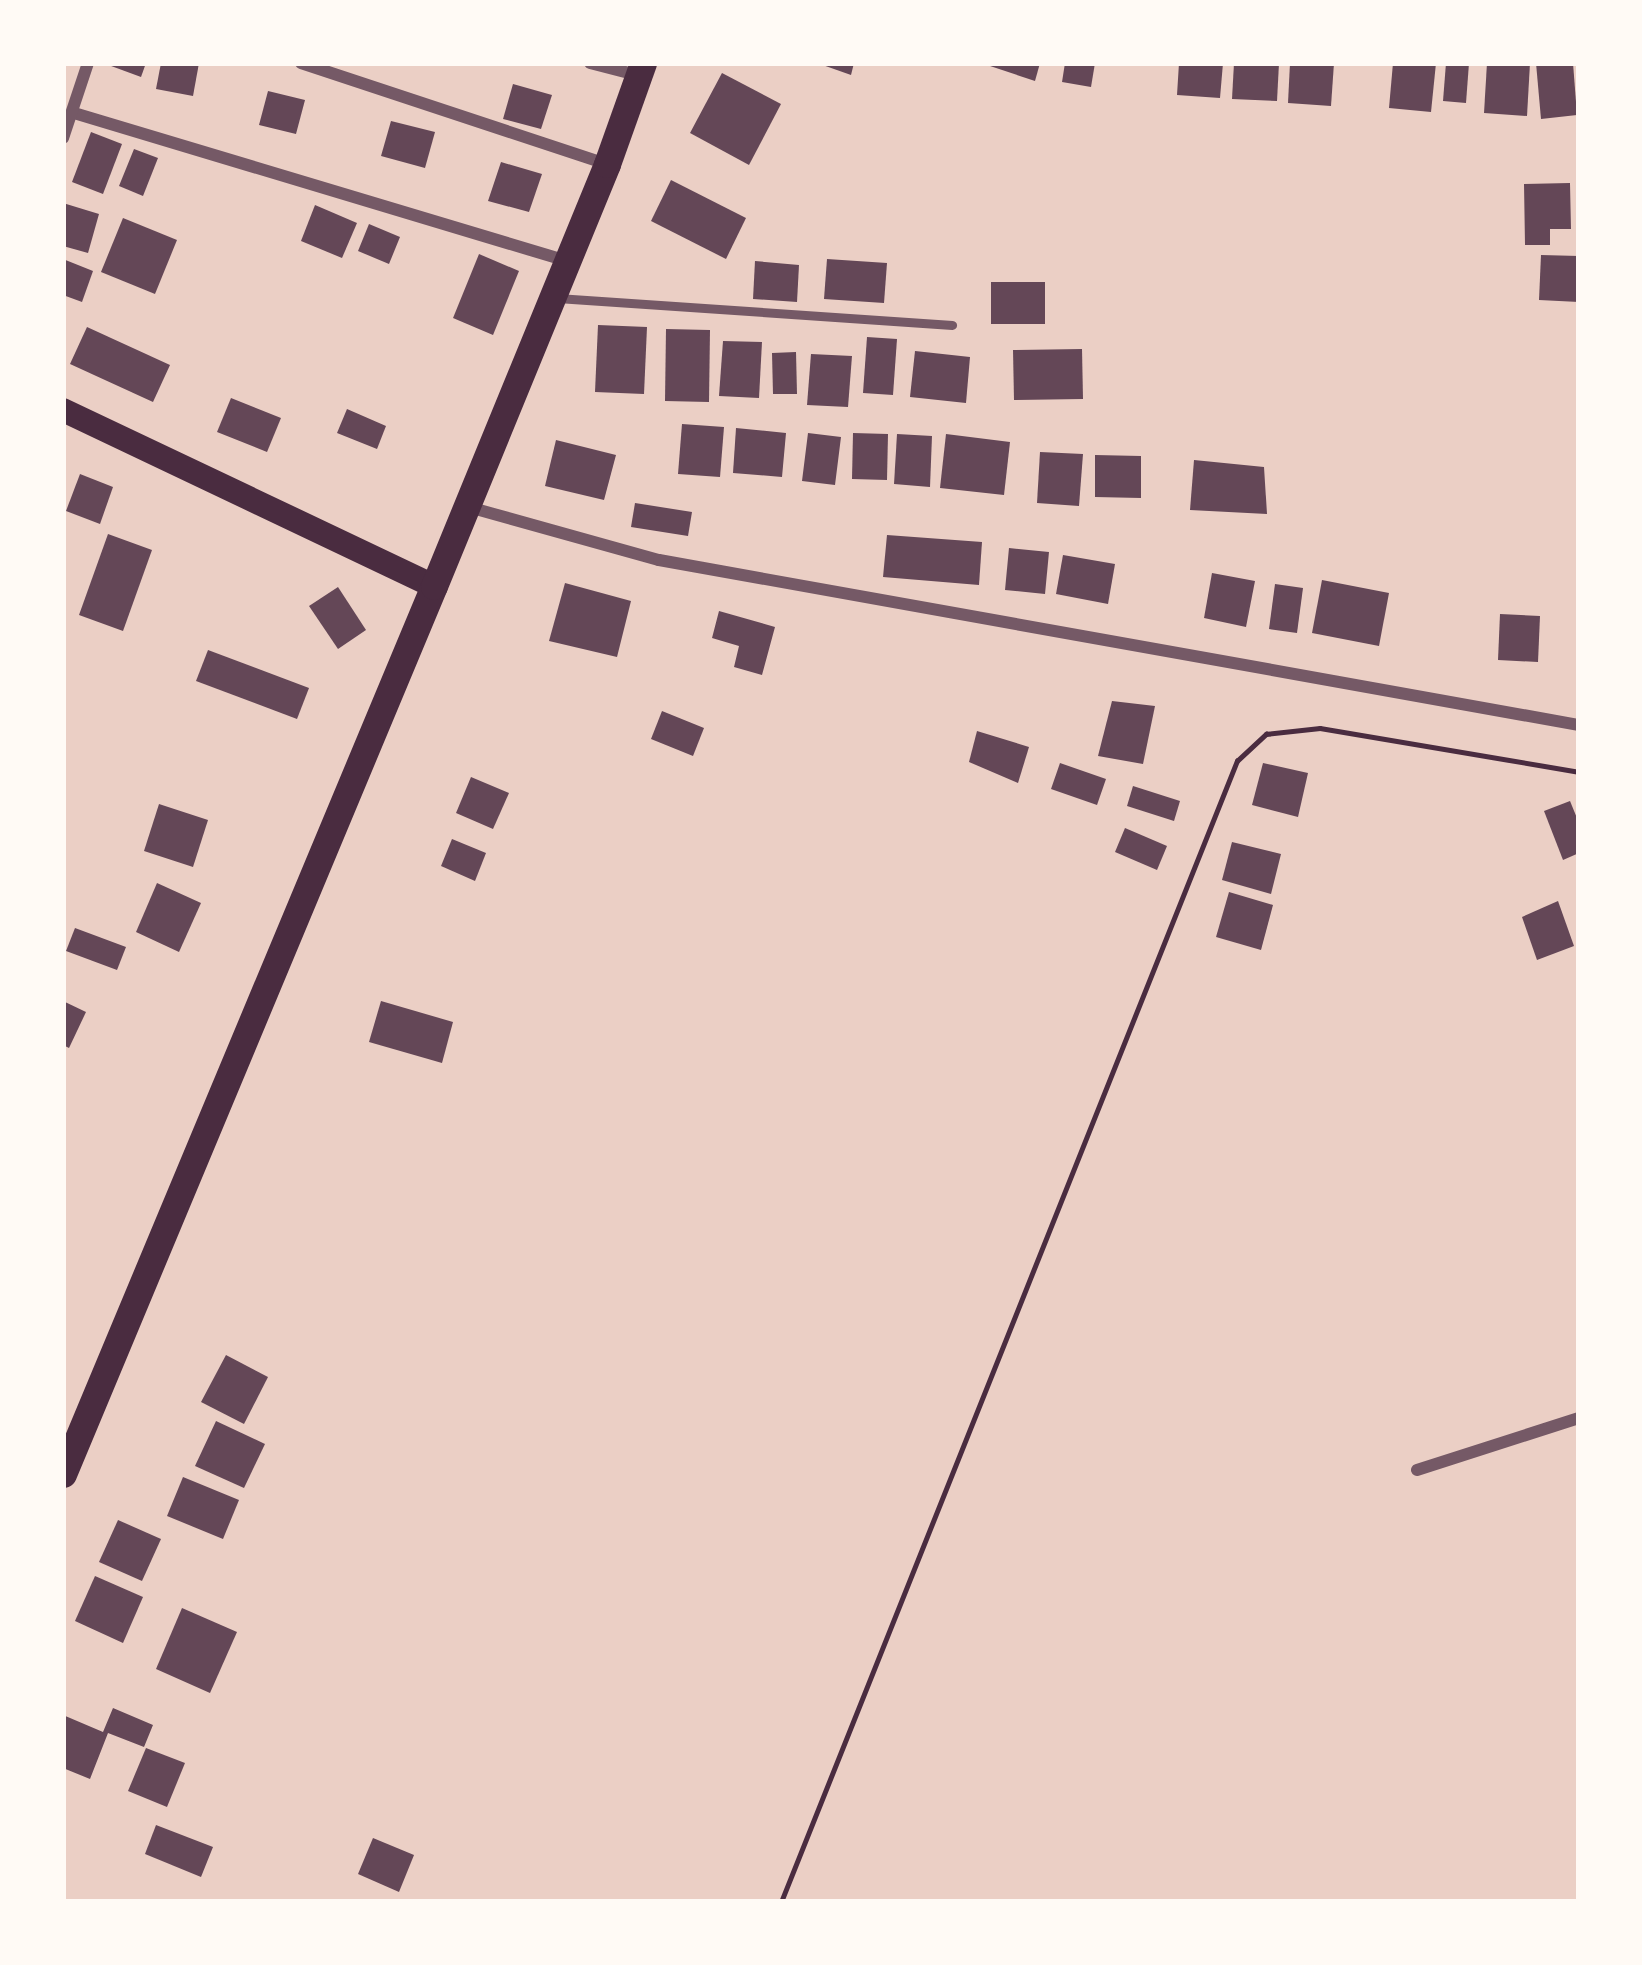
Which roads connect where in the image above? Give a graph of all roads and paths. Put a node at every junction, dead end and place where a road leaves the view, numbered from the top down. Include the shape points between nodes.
1 (88, 63) edge
2 (301, 63) edge
3 (590, 63) edge
4 (640, 69) edge
5 (74, 112) junction
6 (63, 138) edge
7 (607, 164) junction
8 (567, 261) junction
9 (552, 297) junction
10 (952, 325) dead end
11 (63, 410) edge
12 (464, 506) junction
13 (434, 586) junction
14 (1579, 725) edge
15 (1579, 772) edge
16 (1579, 1418) edge
17 (1417, 1470) dead end
18 (63, 1474) edge
19 (781, 1902) edge

1 - 5 street
2 - 7 street
3 - 4 street
4 - 7 main road
5 - 6 street
5 - 8 street
7 - 8 main road
8 - 9 main road
9 - 10 lane
9 - 12 main road
11 - 13 main road
12 - 13 main road
12 - 14 street via 659,560
13 - 18 main road
15 - 19 path via 1320,728 1266,734 1237,761
16 - 17 street

